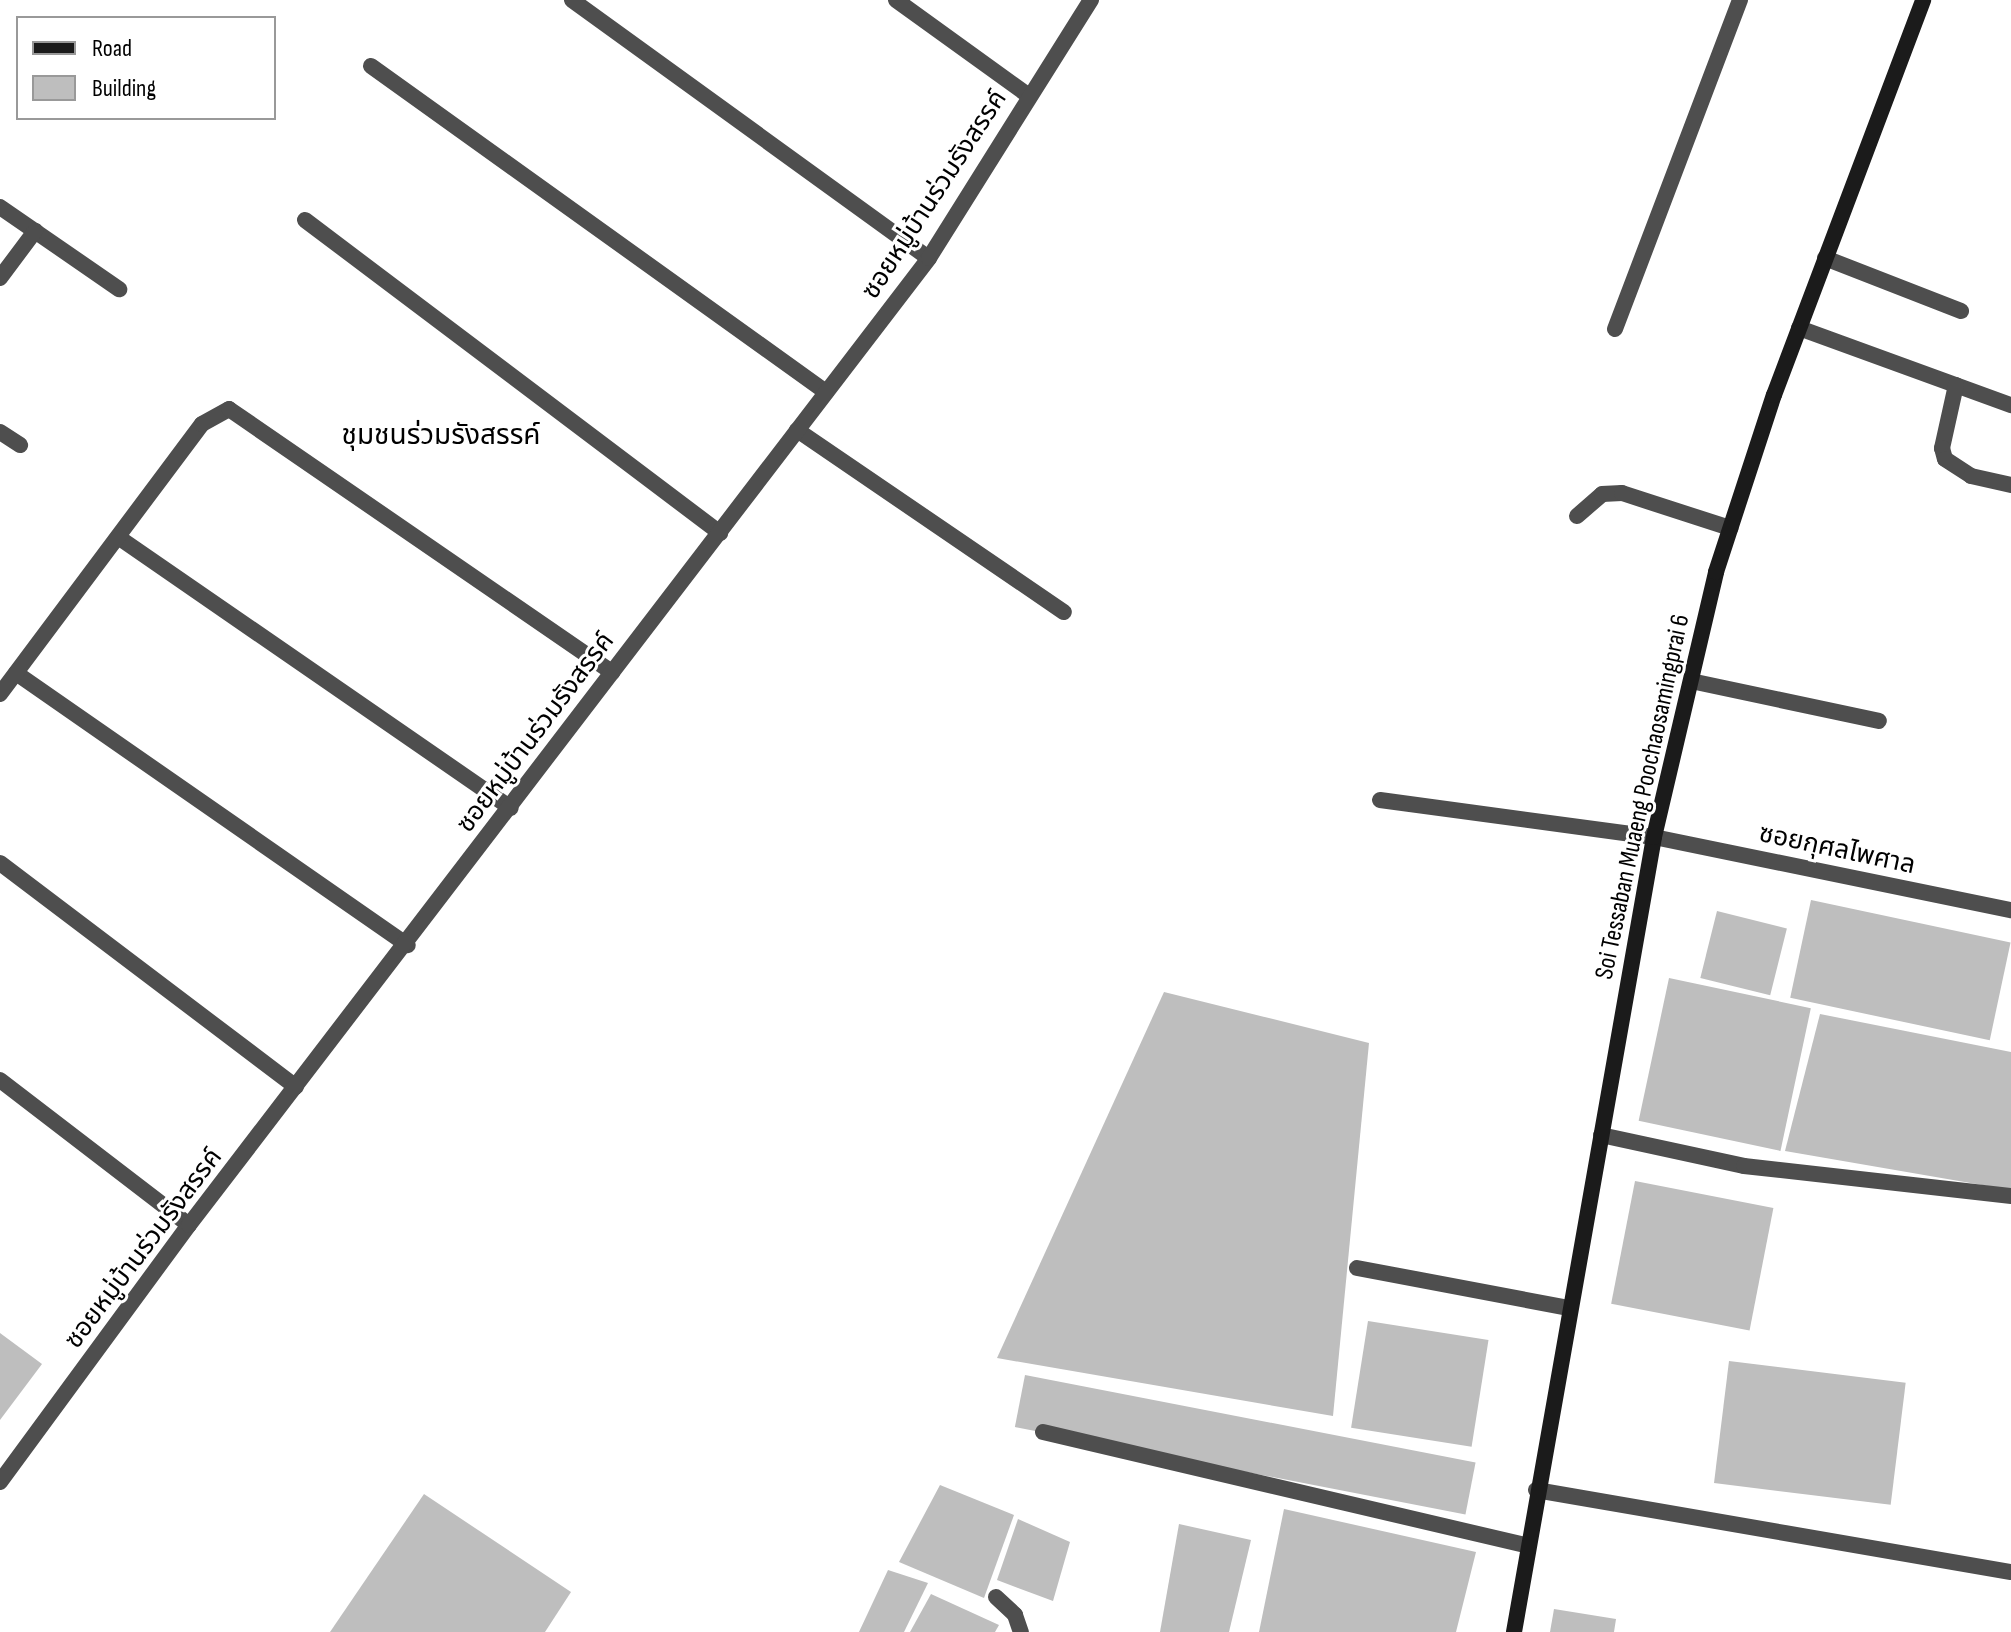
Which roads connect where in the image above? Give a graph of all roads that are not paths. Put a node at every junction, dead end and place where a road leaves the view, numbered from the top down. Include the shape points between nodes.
1 (572, 0) edge
2 (896, 0) edge
3 (1091, 0) edge
4 (1740, 0) edge
5 (1923, 0) edge
6 (371, 66) dead end
7 (1029, 96) junction
8 (0, 207) edge
9 (305, 220) dead end
10 (35, 231) junction
11 (929, 258) junction
12 (1825, 258) junction
13 (0, 278) edge
14 (119, 289) dead end
15 (1961, 311) dead end
16 (1799, 328) junction
17 (1615, 329) dead end
18 (1956, 385) junction
19 (826, 392) junction
20 (2011, 405) edge
21 (797, 430) junction
22 (0, 432) edge
23 (20, 445) dead end
24 (2011, 485) edge
25 (1577, 516) dead end
26 (1730, 528) junction
27 (720, 533) junction
28 (118, 537) junction
29 (1064, 612) dead end
30 (612, 672) junction
31 (16, 673) junction
32 (1691, 681) junction
33 (0, 694) edge
34 (1879, 721) dead end
35 (1380, 800) dead end
36 (511, 808) junction
37 (1654, 837) junction
38 (0, 863) edge
39 (2011, 910) edge
40 (408, 945) junction
41 (0, 1080) edge
42 (296, 1087) junction
43 (1601, 1135) junction
44 (2011, 1196) edge
45 (189, 1225) junction
46 (1357, 1268) dead end
47 (1569, 1308) junction
48 (1043, 1432) dead end
49 (0, 1482) edge
50 (1536, 1490) junction
51 (1526, 1545) junction
52 (2011, 1572) edge
53 (996, 1597) dead end
54 (1021, 1632) edge
55 (1514, 1632) edge

1 - 11 street
2 - 7 street
3 - 7 street, ซอยหมู่บ้านร่วมรังสรรค์
4 - 17 street
5 - 12 street, Soi Tessaban Muaeng Poochaosamingprai 6
6 - 19 street
7 - 11 street, ซอยหมู่บ้านร่วมรังสรรค์
8 - 10 street
9 - 27 street
10 - 13 street
10 - 14 street
11 - 19 street, ซอยหมู่บ้านร่วมรังสรรค์
12 - 15 street
12 - 16 street, Soi Tessaban Muaeng Poochaosamingprai 6
16 - 18 street
16 - 26 street, Soi Tessaban Muaeng Poochaosamingprai 6
18 - 20 street
18 - 24 street via 1942,448 1945,459 1971,476
19 - 21 street, ซอยหมู่บ้านร่วมรังสรรค์
21 - 27 street, ซอยหมู่บ้านร่วมรังสรรค์
21 - 29 street
22 - 23 street
25 - 26 street via 1602,494 1622,493
26 - 32 street, Soi Tessaban Muaeng Poochaosamingprai 6
27 - 30 street, ซอยหมู่บ้านร่วมรังสรรค์
28 - 30 street via 202,424 229,409
28 - 31 street
28 - 36 street
30 - 36 street, ซอยหมู่บ้านร่วมรังสรรค์
31 - 33 street
31 - 40 street
32 - 34 street
32 - 37 street, Soi Tessaban Muaeng Poochaosamingprai 6
35 - 37 street, ซอยกุศลไพศาล
36 - 40 street, ซอยหมู่บ้านร่วมรังสรรค์
37 - 39 street, ซอยกุศลไพศาล
37 - 43 street, Soi Tessaban Muaeng Poochaosamingprai 6
38 - 42 street
40 - 42 street, ซอยหมู่บ้านร่วมรังสรรค์
41 - 45 street
42 - 45 street, ซอยหมู่บ้านร่วมรังสรรค์
43 - 44 street via 1744,1166
43 - 47 street, Soi Tessaban Muaeng Poochaosamingprai 6
45 - 49 street, ซอยหมู่บ้านร่วมรังสรรค์
46 - 47 street
47 - 50 street, Soi Tessaban Muaeng Poochaosamingprai 6
48 - 51 street
50 - 51 street, Soi Tessaban Muaeng Poochaosamingprai 6
50 - 52 street
51 - 55 street, Soi Tessaban Muaeng Poochaosamingprai 6
53 - 54 street via 1015,1615

